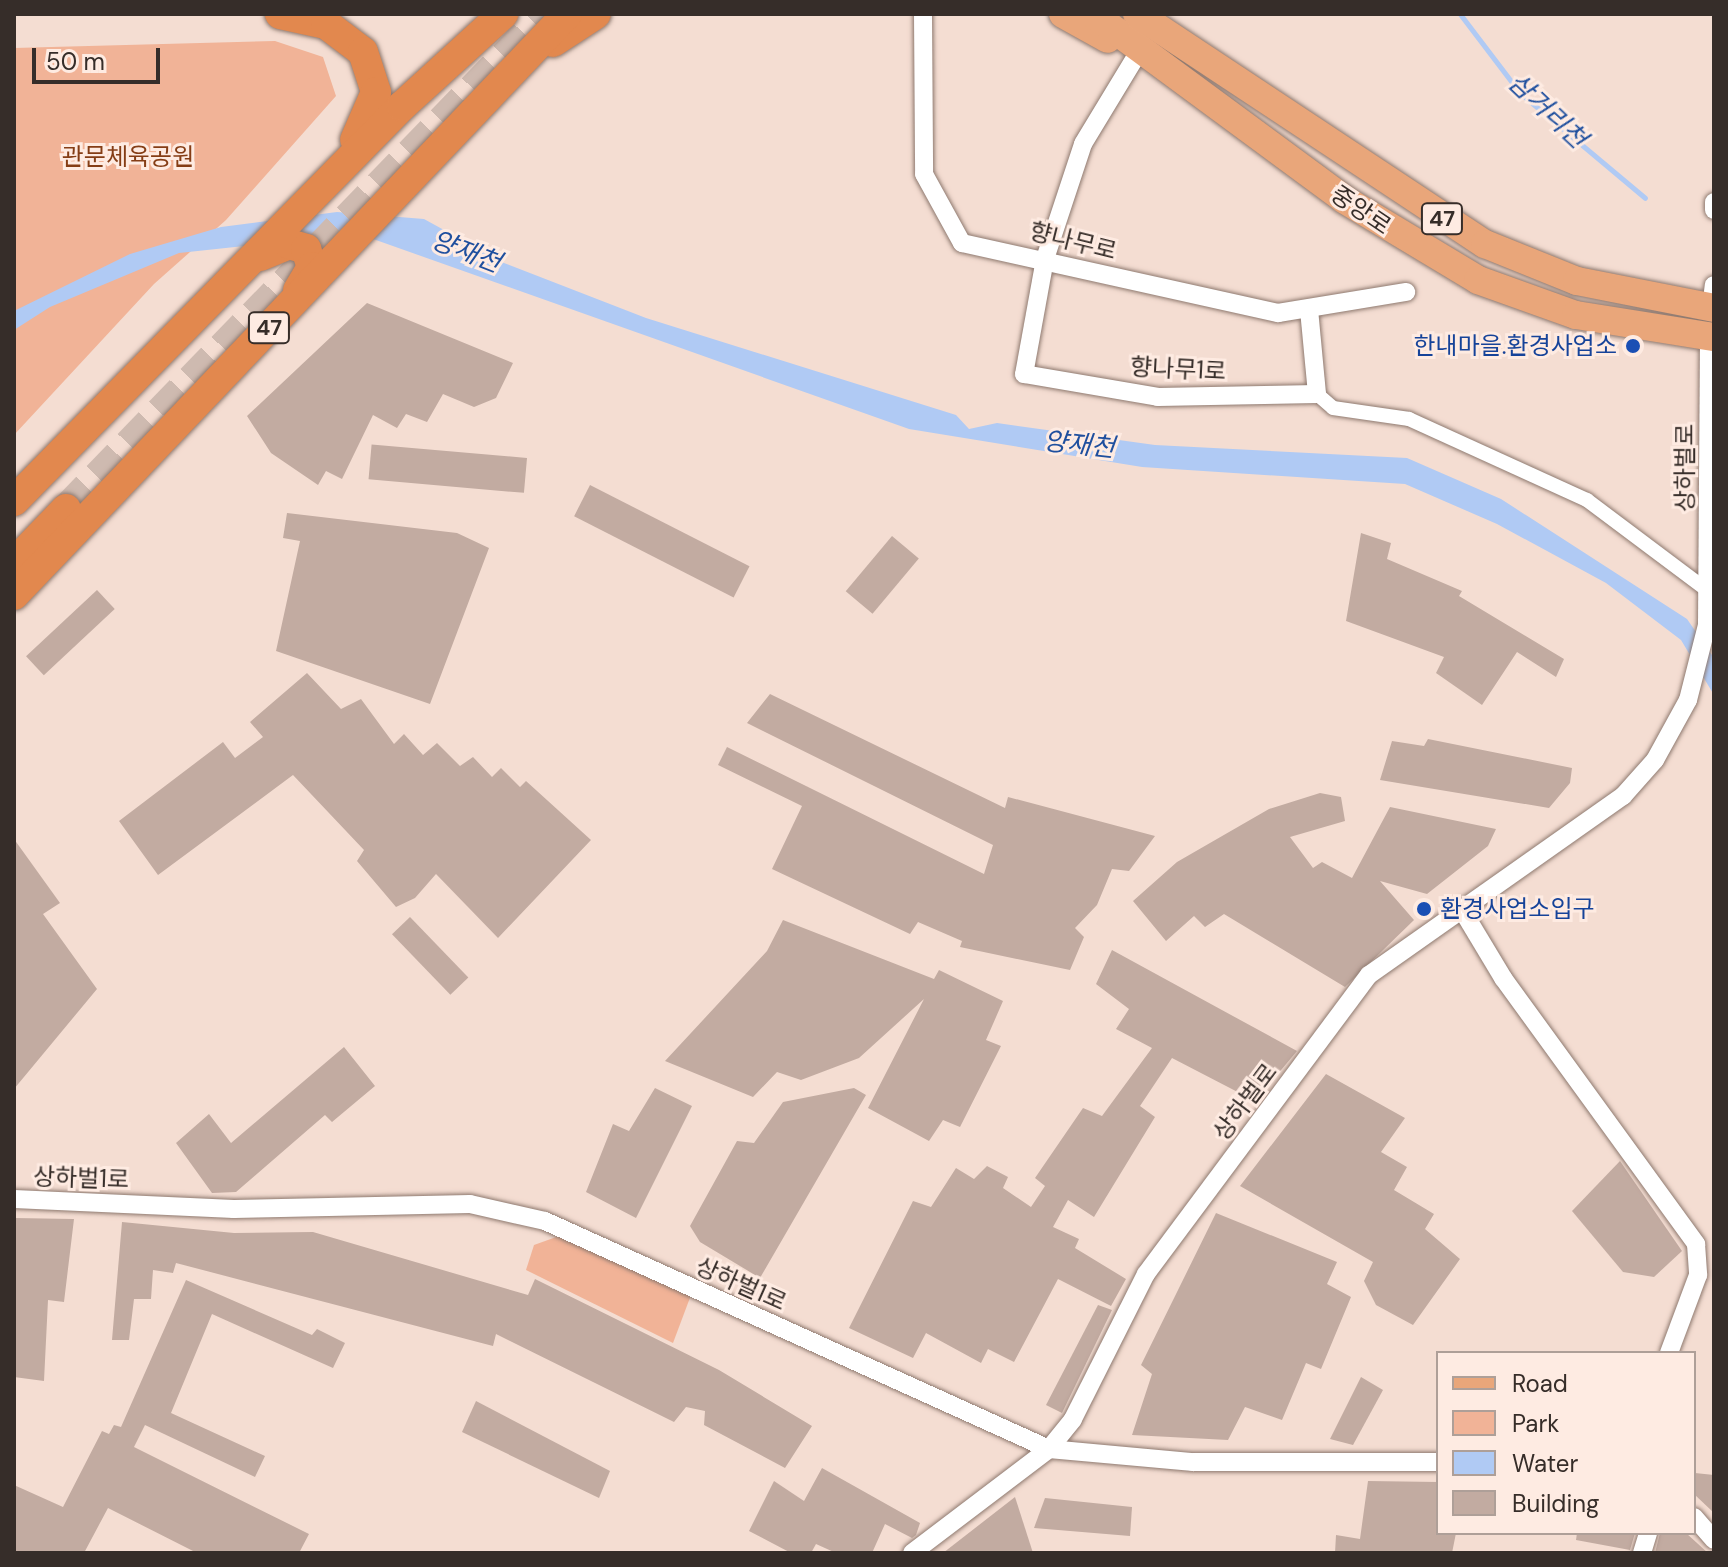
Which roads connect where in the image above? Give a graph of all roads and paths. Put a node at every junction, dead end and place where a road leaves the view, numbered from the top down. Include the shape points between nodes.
1 (280, 14) edge
2 (503, 14) edge
3 (567, 14) edge
4 (596, 14) edge
5 (923, 14) edge
6 (1063, 14) edge
7 (1093, 14) edge
8 (1137, 14) edge
9 (1160, 14) edge
10 (1135, 58) junction
11 (1204, 58) junction
12 (526, 62) junction
13 (1172, 74) junction
14 (340, 170) junction
15 (1714, 202) edge
16 (1714, 210) edge
17 (256, 258) junction
18 (1045, 259) junction
19 (1406, 292) dead end
20 (1713, 300) edge
21 (1309, 310) junction
22 (284, 312) junction
23 (1711, 337) edge
24 (1317, 394) junction
25 (14, 501) edge
26 (14, 534) edge
27 (14, 563) edge
28 (14, 595) edge
29 (1711, 596) edge
30 (1461, 908) junction
31 (14, 1199) edge
32 (1670, 1351) edge
33 (1049, 1449) junction
34 (1436, 1462) edge
35 (1696, 1519) edge
36 (1714, 1540) edge
37 (912, 1553) edge

1 - 14 highway via 336,29 369,63 374,105
2 - 14 highway via 464,45
3 - 12 highway
4 - 12 highway, 47
5 - 18 street, 향나무로 via 924,174 940,213 962,243
6 - 10 main road
7 - 13 main road, 중앙로
8 - 11 main road, 중앙로
9 - 11 main road
10 - 13 main road
10 - 18 street via 1083,144
11 - 20 main road, 중앙로 / 47 via 1485,244 1577,281
12 - 22 highway, 47
13 - 23 main road, 중앙로 via 1345,200 1478,280 1576,315
14 - 17 highway
15 - 16 street
17 - 22 highway via 289,244 309,252 312,267
17 - 25 highway
18 - 21 street, 향나무로 via 1278,313
18 - 24 street, 향나무1로 via 1024,374 1158,397
19 - 21 street, 향나무로
21 - 24 street
22 - 28 highway, 47
23 - 29 street, 상하벌로
24 - 29 street via 1333,408 1409,419 1587,500
26 - 27 highway via 57,504
29 - 30 street, 상하벌로 via 1698,665 1673,729 1623,796
30 - 32 street via 1503,978 1696,1244 1698,1275
30 - 33 street, 상하벌로 via 1369,975 1146,1274 1073,1419
31 - 33 street, 상하벌1로 via 234,1209 470,1204 545,1221
33 - 34 street, 상하벌1로 via 1193,1462
33 - 37 street, 상하벌로
35 - 36 street

